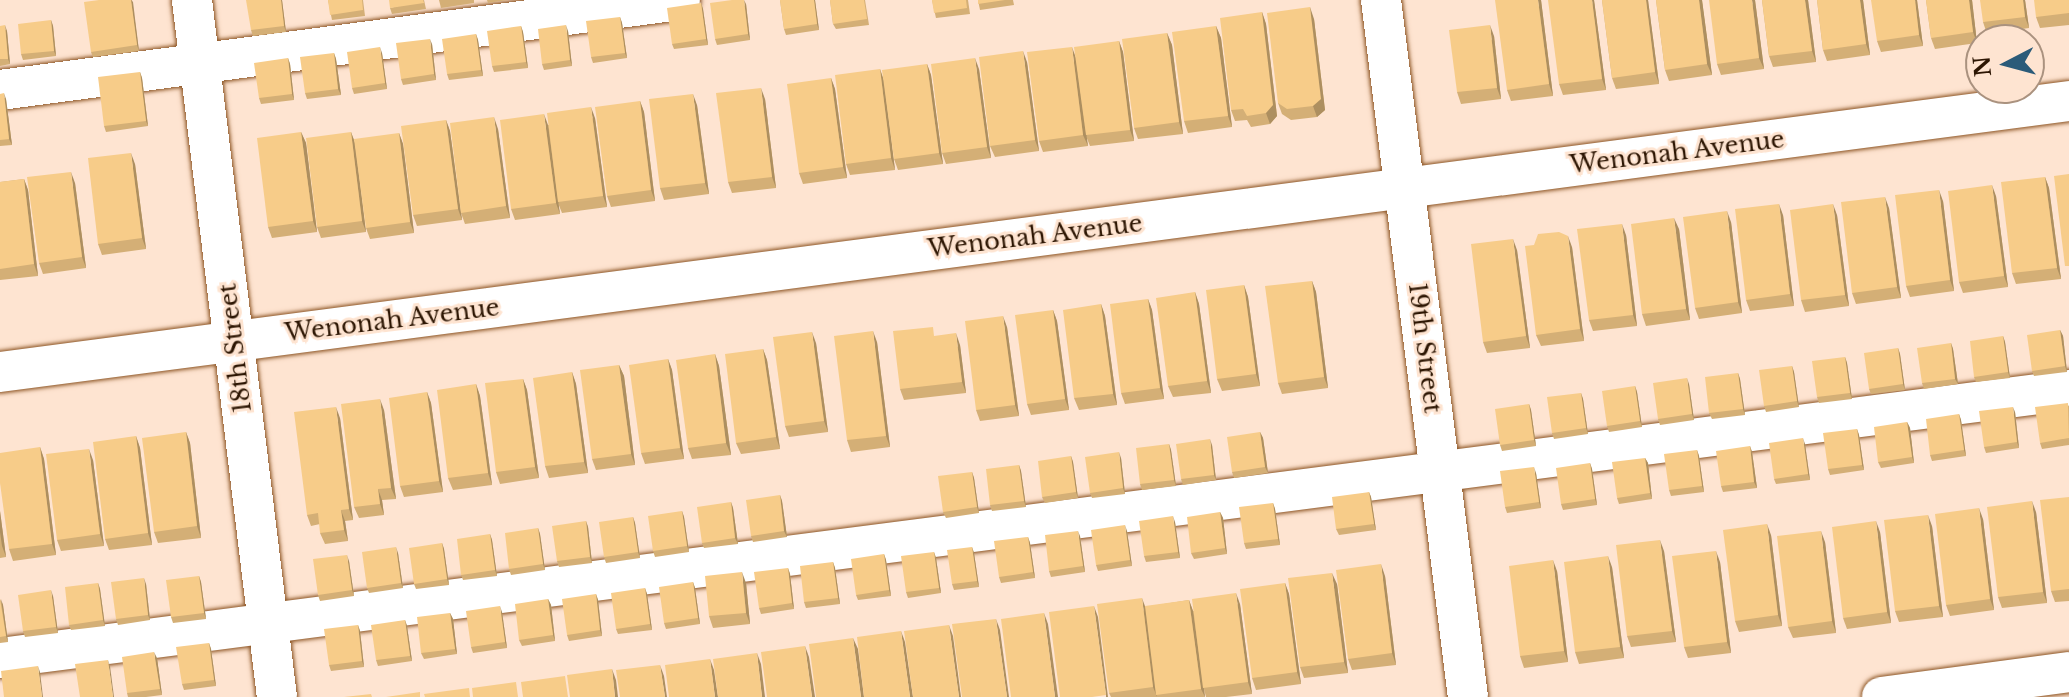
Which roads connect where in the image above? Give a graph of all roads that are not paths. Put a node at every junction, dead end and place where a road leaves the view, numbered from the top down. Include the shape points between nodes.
1 (192, 0) edge
2 (680, 0) edge
3 (1381, 0) edge
4 (200, 64) junction
5 (0, 90) edge
6 (2069, 101) edge
7 (1404, 188) junction
8 (235, 341) junction
9 (0, 372) edge
10 (2069, 390) edge
11 (1440, 472) junction
12 (268, 623) junction
13 (0, 658) edge
14 (2069, 672) edge
15 (277, 697) edge
16 (1468, 697) edge
17 (1882, 697) edge

1 - 4 street, 18th Street
2 - 4 street
3 - 7 street, 19th Street
4 - 5 street
4 - 8 street, 18th Street
6 - 7 street, Wenonah Avenue
7 - 8 street, Wenonah Avenue
7 - 11 street, 19th Street
8 - 9 street, Wenonah Avenue
8 - 12 street, 18th Street
10 - 11 street
11 - 12 street
11 - 16 street, 19th Street
12 - 13 street
12 - 15 street, 18th Street
14 - 17 street

